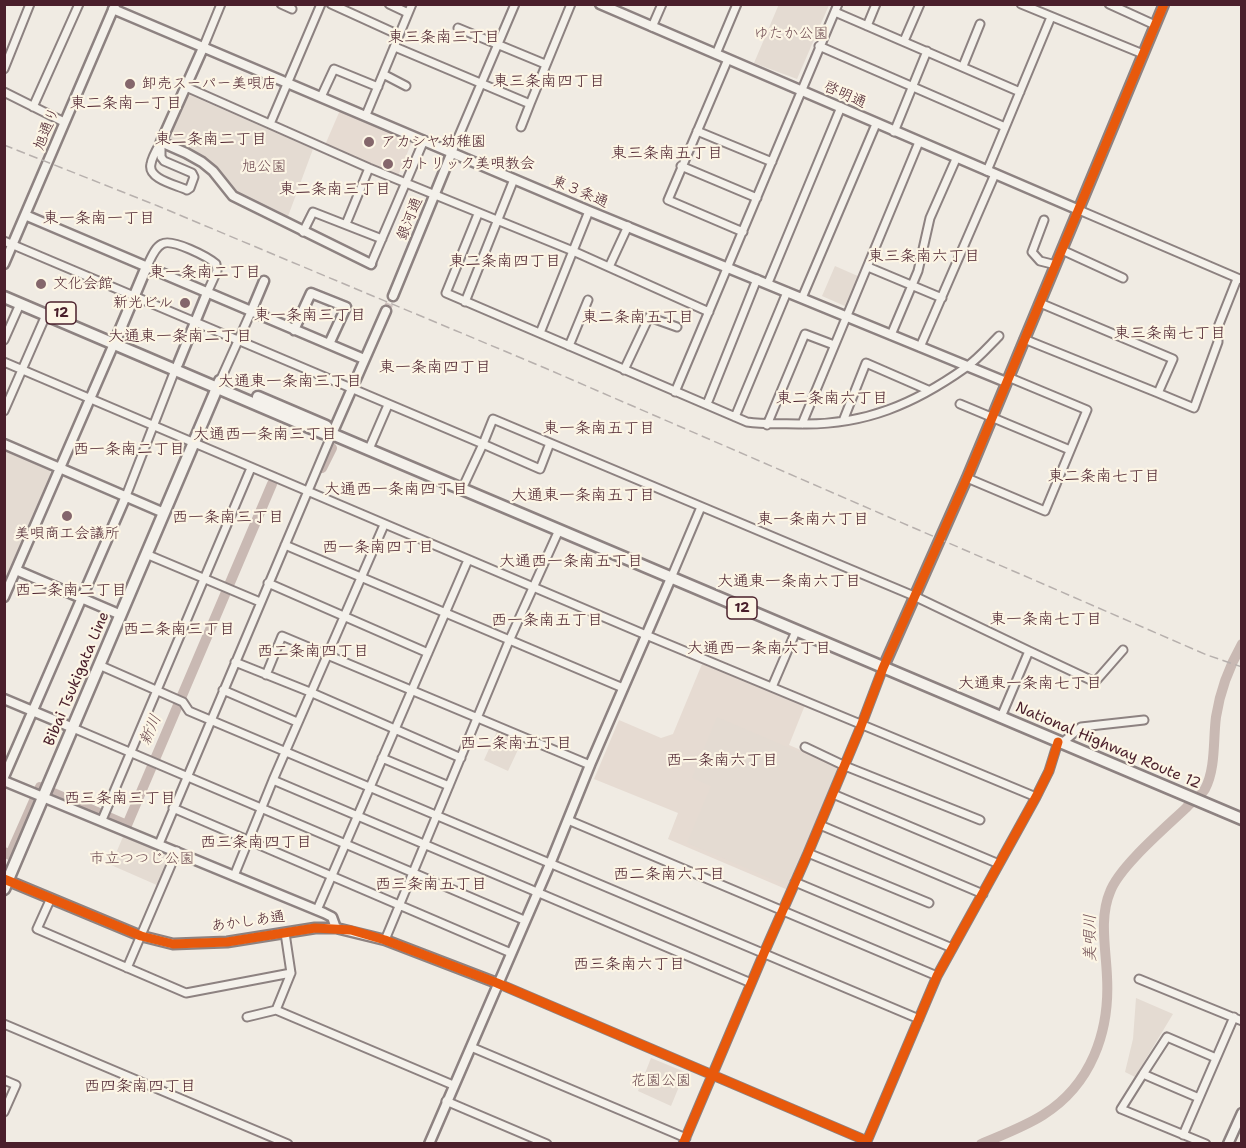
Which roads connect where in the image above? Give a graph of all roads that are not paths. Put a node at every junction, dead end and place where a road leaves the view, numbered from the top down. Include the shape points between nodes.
1 (30, 4) edge
2 (78, 4) edge
3 (104, 4) edge
4 (221, 4) edge
5 (281, 4) edge
6 (321, 4) edge
7 (331, 4) edge
8 (389, 4) edge
9 (412, 4) edge
10 (515, 4) edge
11 (571, 4) edge
12 (600, 4) edge
13 (662, 4) edge
14 (736, 4) edge
15 (876, 4) edge
16 (920, 4) edge
17 (1021, 4) edge
18 (1108, 4) edge
19 (1164, 4) edge
20 (114, 7) edge
21 (617, 8) edge
22 (836, 8) edge
23 (292, 9) dead end
24 (408, 13) junction
25 (1051, 17) junction
26 (980, 24) dead end
27 (1155, 25) junction
28 (867, 26) junction
29 (652, 27) junction
30 (458, 28) dead end
31 (399, 35) junction
32 (904, 41) junction
33 (498, 44) junction
34 (819, 46) junction
35 (395, 47) junction
36 (203, 48) junction
37 (927, 51) junction
38 (716, 54) junction
39 (1143, 54) junction
40 (728, 59) junction
41 (545, 64) junction
42 (963, 66) junction
43 (4, 69) edge
44 (383, 74) junction
45 (287, 83) junction
46 (482, 84) junction
47 (406, 86) dead end
48 (186, 87) junction
49 (378, 87) junction
50 (913, 88) junction
51 (801, 91) junction
52 (4, 92) edge
53 (1020, 92) junction
54 (321, 97) junction
55 (530, 104) junction
56 (33, 107) junction
57 (841, 107) junction
58 (366, 115) junction
59 (64, 122) junction
60 (270, 124) junction
61 (876, 124) junction
62 (521, 127) dead end
63 (1005, 127) junction
64 (697, 131) junction
65 (894, 132) junction
66 (424, 140) junction
67 (161, 142) junction
68 (919, 142) junction
69 (452, 152) junction
70 (956, 159) junction
71 (772, 162) junction
72 (681, 166) junction
73 (369, 168) junction
74 (991, 172) junction
75 (514, 179) junction
76 (405, 182) junction
77 (435, 194) junction
78 (757, 198) junction
79 (1078, 210) junction
80 (589, 211) junction
81 (478, 214) junction
82 (25, 215) junction
83 (1044, 220) dead end
84 (498, 221) junction
85 (346, 224) junction
86 (627, 226) junction
87 (303, 232) junction
88 (743, 232) junction
89 (382, 239) junction
90 (9, 243) edge
91 (1062, 250) junction
92 (573, 251) junction
93 (4, 264) edge
94 (371, 264) joint
95 (1056, 265) junction
96 (609, 267) junction
97 (728, 267) junction
98 (868, 267) junction
99 (146, 268) junction
100 (1123, 278) dead end
101 (757, 279) junction
102 (1239, 279) edge
103 (264, 281) dead end
104 (768, 283) junction
105 (912, 286) junction
106 (4, 290) edge
107 (787, 292) junction
108 (207, 293) junction
109 (393, 296) tunnel mouth
110 (4, 297) edge
111 (134, 297) junction
112 (802, 298) junction
113 (942, 298) junction
114 (588, 300) dead end
115 (465, 302) junction
116 (1040, 303) junction
117 (20, 304) junction
118 (386, 311) tunnel mouth
119 (251, 312) junction
120 (709, 312) junction
121 (46, 315) junction
122 (847, 317) junction
123 (195, 322) junction
124 (676, 327) dead end
125 (294, 330) junction
126 (540, 333) junction
127 (891, 335) junction
128 (999, 336) dead end
129 (1024, 339) junction
130 (4, 340) edge
131 (116, 340) junction
132 (238, 340) junction
133 (328, 344) junction
134 (834, 345) junction
135 (569, 346) junction
136 (920, 347) junction
137 (364, 359) junction
138 (4, 362) edge
139 (177, 367) junction
140 (967, 367) junction
141 (22, 370) junction
142 (624, 370) junction
143 (1007, 380) junction
144 (219, 384) junction
145 (352, 389) junction
146 (928, 390) junction
147 (675, 392) junction
148 (1158, 393) junction
149 (90, 400) junction
150 (707, 404) junction
151 (960, 404) dead end
152 (388, 405) junction
153 (4, 411) edge
154 (735, 417) junction
155 (991, 417) junction
156 (843, 422) junction
157 (802, 424) junction
158 (767, 425) junction
159 (153, 426) junction
160 (333, 434) junction
161 (194, 443) junction
162 (550, 443) junction
163 (4, 444) edge
164 (483, 444) junction
165 (369, 449) junction
166 (1070, 450) junction
167 (61, 468) junction
168 (251, 468) junction
169 (967, 478) junction
170 (462, 489) junction
171 (307, 491) junction
172 (126, 496) junction
173 (701, 507) junction
174 (164, 513) junction
175 (384, 525) junction
176 (559, 530) junction
177 (285, 544) junction
178 (147, 554) junction
179 (468, 560) junction
180 (16, 570) junction
181 (362, 577) junction
182 (205, 578) junction
183 (671, 578) junction
184 (268, 584) junction
185 (533, 588) junction
186 (914, 596) junction
187 (4, 597) edge
188 (81, 598) junction
189 (260, 602) junction
190 (446, 613) junction
191 (121, 615) junction
192 (344, 617) junction
193 (796, 631) junction
194 (646, 635) junction
195 (509, 641) junction
196 (1123, 650) dead end
197 (1029, 651) junction
198 (428, 653) junction
199 (327, 655) junction
200 (235, 662) junction
201 (99, 665) junction
202 (883, 668) junction
203 (266, 675) junction
204 (772, 687) junction
205 (623, 688) junction
206 (412, 689) junction
207 (158, 690) junction
208 (223, 690) junction
209 (310, 692) junction
210 (4, 699) edge
211 (33, 710) junction
212 (478, 717) junction
213 (1001, 717) junction
214 (1144, 720) dead end
215 (210, 721) junction
216 (297, 722) junction
217 (861, 726) junction
218 (73, 728) junction
219 (395, 728) junction
220 (1060, 743) junction
221 (805, 747) dead end
222 (285, 751) junction
223 (131, 753) junction
224 (382, 758) junction
225 (461, 758) junction
226 (590, 765) junction
227 (844, 766) junction
228 (186, 777) junction
229 (4, 779) edge
230 (273, 780) junction
231 (449, 786) junction
232 (369, 787) junction
233 (833, 794) junction
234 (44, 796) junction
235 (1036, 798) junction
236 (173, 808) junction
237 (261, 809) junction
238 (356, 816) junction
239 (437, 816) junction
240 (1242, 819) edge
241 (102, 820) junction
242 (568, 820) junction
243 (980, 820) dead end
244 (820, 825) junction
245 (248, 841) junction
246 (159, 844) junction
247 (424, 844) junction
248 (344, 845) junction
249 (177, 851) junction
250 (808, 853) junction
251 (550, 864) junction
252 (999, 864) junction
253 (412, 873) junction
254 (234, 876) junction
255 (331, 876) junction
256 (795, 882) junction
257 (6, 883) edge
258 (537, 892) junction
259 (983, 894) junction
260 (51, 898) junction
261 (929, 903) dead end
262 (399, 904) junction
263 (317, 910) junction
264 (783, 912) junction
265 (524, 920) junction
266 (336, 928) junction
267 (285, 933) junction
268 (141, 936) junction
269 (385, 940) junction
270 (952, 948) junction
271 (511, 953) junction
272 (764, 953) junction
273 (127, 968) junction
274 (291, 973) junction
275 (937, 976) junction
276 (1139, 979) dead end
277 (498, 983) junction
278 (751, 984) junction
279 (276, 1010) junction
280 (247, 1017) dead end
281 (1234, 1017) junction
282 (919, 1019) junction
283 (1242, 1021) edge
284 (4, 1024) edge
285 (471, 1047) junction
286 (1216, 1058) junction
287 (1143, 1074) junction
288 (712, 1076) junction
289 (4, 1080) edge
290 (453, 1085) junction
291 (1199, 1098) junction
292 (446, 1101) junction
293 (4, 1112) edge
294 (1242, 1113) edge
295 (1183, 1135) junction
296 (684, 1141) edge
297 (288, 1143) edge
298 (429, 1143) edge
299 (547, 1143) edge
300 (1206, 1143) edge
301 (1228, 1143) edge

1 - 43 street
2 - 56 street
3 - 20 street
4 - 36 street
5 - 23 street
6 - 45 street
7 - 31 street
8 - 24 street
9 - 24 street
10 - 33 street
11 - 41 street
12 - 21 street, 啓明通
13 - 29 street
14 - 38 street
15 - 28 street
16 - 32 street
17 - 25 street
18 - 27 street
19 - 27 street
20 - 36 street, 東３条通
20 - 59 street, 旭通り
21 - 29 street, 啓明通
22 - 28 street
22 - 34 street
24 - 31 street
25 - 39 street
25 - 53 street
26 - 42 street
27 - 39 street
28 - 32 street
29 - 38 street, 啓明通
30 - 33 street
31 - 35 street
32 - 37 street
33 - 41 street
33 - 46 street
34 - 50 street
34 - 51 street
35 - 44 street
35 - 46 street
36 - 45 street, 東３条通
36 - 48 street
37 - 42 street
37 - 50 street
38 - 40 street, 啓明通
39 - 79 street
40 - 51 street, 啓明通
40 - 64 street
41 - 55 street
42 - 53 street
44 - 47 street
44 - 49 street
45 - 54 street, 東３条通
45 - 60 street
46 - 55 street
46 - 69 street
48 - 60 street
48 - 67 street
49 - 54 street via 334,69
49 - 58 street
50 - 63 street
50 - 65 street
51 - 57 street, 啓明通
51 - 71 street
52 - 56 street
53 - 63 street
54 - 58 street, 東３条通
55 - 62 street
56 - 59 street
57 - 61 street, 啓明通
57 - 104 street
58 - 66 street, 東３条通
59 - 82 street, 旭通り
60 - 73 street
61 - 65 street, 啓明通
61 - 112 street
63 - 74 street
64 - 71 street
64 - 72 street
65 - 68 street, 啓明通
66 - 69 street, 東３条通
66 - 76 street
67 - 67 street via 164,161 192,173 194,177 187,190 151,171
67 - 87 street via 202,162 233,196
68 - 70 street, 啓明通
68 - 98 street
69 - 75 street, 東３条通
69 - 77 street, 銀河通
70 - 74 street, 啓明通
70 - 105 street via 930,218
71 - 78 street
72 - 78 street
72 - 88 street via 668,200
73 - 76 street
73 - 85 street
74 - 79 street, 啓明通
74 - 113 street
75 - 80 street, 東３条通
75 - 84 street
76 - 77 street
76 - 89 street
77 - 81 street
77 - 109 street, 銀河通
78 - 88 street
79 - 91 street
79 - 102 street
80 - 86 street, 東３条通
80 - 92 street
81 - 84 street
81 - 115 street via 446,293
82 - 90 street, 旭通り
82 - 99 street
83 - 95 street via 1032,252 1040,261
84 - 92 street
84 - 115 street
85 - 87 street via 313,212
85 - 89 street
86 - 96 street
86 - 97 street, 東３条通
87 - 94 street
88 - 97 street
89 - 94 street
90 - 93 street, 旭通り
90 - 111 street
91 - 95 street
91 - 100 street
92 - 96 street
92 - 126 street
95 - 116 street
96 - 120 street
97 - 101 street, 東３条通
97 - 120 street
98 - 105 street
98 - 122 street
99 - 108 street
99 - 108 street via 164,242 183,247 216,264 217,271
99 - 111 main road
101 - 104 street, 東３条通
101 - 150 street
102 - 148 street via 1218,327 1218,342 1194,408
103 - 119 street
104 - 107 street, 東３条通
105 - 113 street
105 - 127 street
106 - 131 main road, National Highway Route 12 / 12
107 - 112 street, 東３条通
107 - 154 street
108 - 119 street
108 - 123 street
110 - 117 main road, National Highway Route 12 / 12
111 - 123 street
111 - 131 main road
112 - 122 street, 東３条通
113 - 136 street
114 - 135 street
115 - 126 street
116 - 129 street
116 - 148 street via 1173,359
117 - 121 main road, National Highway Route 12 / 12
117 - 130 street
118 - 137 street
119 - 125 street
119 - 132 street
120 - 147 street
121 - 131 main road, National Highway Route 12 / 12
121 - 141 street
122 - 127 street, 東３条通
122 - 134 street
123 - 132 street
123 - 139 street
124 - 142 street via 649,317
125 - 133 street
125 - 133 street via 311,293 346,307
126 - 135 street
127 - 136 street, 東３条通
128 - 140 street
129 - 143 street
129 - 148 street
131 - 139 main road, National Highway Route 12 / 12
131 - 149 street
132 - 144 street
132 - 145 street
133 - 137 street
134 - 157 street
134 - 158 street via 805,334
135 - 142 street
136 - 140 street, 東３条通
137 - 145 street
138 - 141 street
139 - 144 main road, National Highway Route 12 / 12
139 - 159 street
140 - 143 street, 東３条通
140 - 146 street
141 - 149 street
141 - 153 street
142 - 147 street
143 - 155 street
143 - 166 street via 1087,410
144 - 160 main road, National Highway Route 12 / 12 via 323,433
144 - 161 main road, Bibai Tsukigata Line
145 - 152 street
145 - 160 street
146 - 156 street via 914,401
146 - 156 street via 866,363
147 - 150 street
149 - 159 street
149 - 167 street
150 - 154 street
151 - 155 street
152 - 164 street
152 - 165 street
154 - 158 street
155 - 166 street
155 - 169 street
156 - 157 street
157 - 158 street
159 - 161 street
159 - 172 street
160 - 165 main road, National Highway Route 12 / 12
160 - 171 street
161 - 168 street
161 - 174 main road, Bibai Tsukigata Line
162 - 164 street via 493,419
162 - 164 street via 540,469
162 - 173 street
163 - 167 street
164 - 170 street
165 - 170 main road, National Highway Route 12 / 12
166 - 169 street via 1046,511
167 - 172 street
167 - 180 street
168 - 171 street
168 - 182 street
169 - 186 street
170 - 176 main road, National Highway Route 12 / 12
171 - 175 street
171 - 177 street
172 - 174 street
172 - 188 street
173 - 183 street
173 - 186 street
174 - 178 main road, Bibai Tsukigata Line
175 - 179 street
175 - 181 street
176 - 183 main road, National Highway Route 12 / 12
176 - 185 street
177 - 181 street
177 - 184 street
178 - 182 street
178 - 191 main road, Bibai Tsukigata Line
179 - 185 street
179 - 190 street
180 - 187 street
180 - 188 street
181 - 190 street
181 - 192 street
182 - 189 street
182 - 207 street
183 - 193 main road, National Highway Route 12 / 12
183 - 194 street
184 - 189 street
184 - 192 street
185 - 194 street
185 - 195 street
186 - 197 street
186 - 202 street
188 - 191 street
188 - 211 street
189 - 200 street
190 - 195 street
190 - 198 street
191 - 201 main road, Bibai Tsukigata Line
192 - 198 street
192 - 199 street
193 - 202 main road, National Highway Route 12 / 12
193 - 204 street
194 - 204 street
194 - 205 street
195 - 205 street
195 - 212 street
196 - 197 street via 1095,682
197 - 213 street
198 - 206 street
199 - 203 street via 282,636
199 - 206 street
199 - 209 street
200 - 203 street
200 - 208 street
201 - 207 street
201 - 218 main road, Bibai Tsukigata Line
202 - 213 main road, National Highway Route 12 / 12
202 - 217 street
203 - 209 street
204 - 217 street
205 - 226 street
206 - 212 street
206 - 219 street
207 - 215 street
207 - 223 street
208 - 215 street
208 - 216 street
209 - 216 street
209 - 219 street
210 - 211 street
211 - 218 street
211 - 229 street
212 - 225 street
212 - 226 street
213 - 220 main road, National Highway Route 12 / 12
214 - 220 street via 1081,727
215 - 222 street
215 - 228 street
216 - 222 street
217 - 227 street
217 - 235 street
218 - 223 street
218 - 234 main road, Bibai Tsukigata Line
219 - 224 street
219 - 225 street
220 - 235 street
220 - 240 main road, National Highway Route 12 / 12
221 - 227 street
222 - 230 street
222 - 232 street
223 - 228 street
223 - 241 street
224 - 231 street
224 - 232 street
225 - 231 street
226 - 242 street
227 - 233 street
227 - 243 street
228 - 236 street
228 - 237 street
229 - 234 street
230 - 237 street
230 - 238 street
231 - 239 street
232 - 238 street
232 - 239 street
233 - 244 street
233 - 252 street
234 - 241 street
234 - 257 main road, Bibai Tsukigata Line
235 - 252 street
236 - 245 street
236 - 246 street
237 - 245 street
237 - 248 street
238 - 247 street
238 - 248 street
239 - 247 street
239 - 251 street
241 - 246 street
242 - 251 street
242 - 264 street
244 - 250 street
244 - 259 street
245 - 254 street
245 - 255 street
246 - 249 street
247 - 253 street
247 - 258 street
248 - 253 street
248 - 255 street
249 - 254 street
249 - 268 street
250 - 256 street
250 - 261 street
251 - 258 street
251 - 272 street
252 - 259 street
253 - 262 street
253 - 265 street
254 - 263 street
255 - 262 street
255 - 263 street
256 - 264 street
256 - 270 street
257 - 260 street, あかしあ通
258 - 265 street
258 - 278 street
259 - 270 street
260 - 268 street, あかしあ通
260 - 273 street via 37,929
262 - 269 street
262 - 271 street
263 - 266 street via 332,917
264 - 272 street
264 - 275 street
265 - 271 street
266 - 267 street, あかしあ通 via 315,927
266 - 269 street, あかしあ通
267 - 268 street, あかしあ通 via 187,944
267 - 274 street
268 - 273 street
269 - 277 street, あかしあ通
270 - 275 street
271 - 277 street
272 - 278 street
272 - 282 street
273 - 274 street via 186,993
274 - 279 street
275 - 282 street
276 - 281 street
277 - 285 street
277 - 288 street
278 - 288 street
279 - 280 street
279 - 290 street
281 - 283 street
281 - 286 street
282 - 288 street via 867,1141
284 - 297 street
285 - 290 street
285 - 296 street
286 - 287 street via 1167,1037
286 - 291 street
287 - 291 street
287 - 295 street via 1121,1109
288 - 296 street
289 - 293 street via 16,1085
290 - 292 street
291 - 295 street
292 - 298 street
292 - 299 street
294 - 301 street
295 - 300 street

